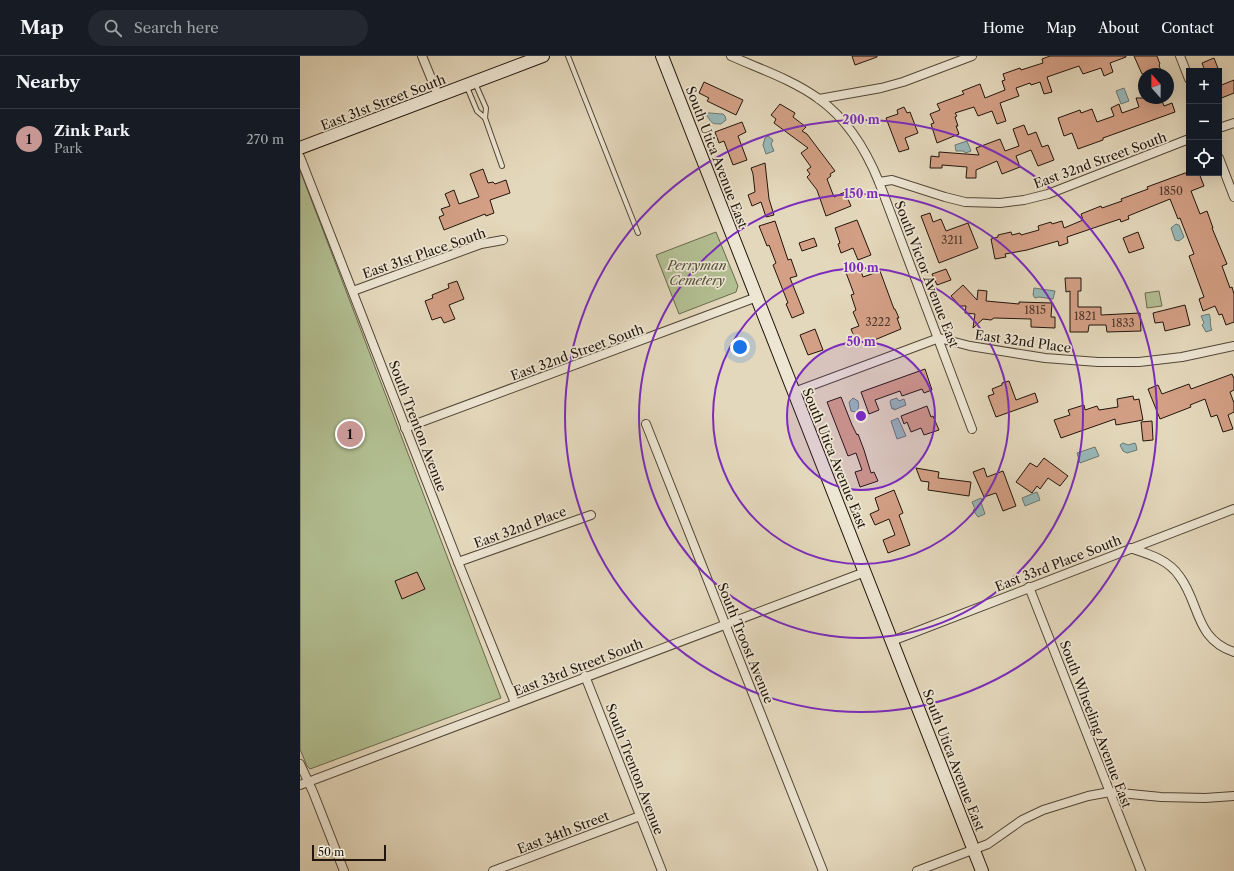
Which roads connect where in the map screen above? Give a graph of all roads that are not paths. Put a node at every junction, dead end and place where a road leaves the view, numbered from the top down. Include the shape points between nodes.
1 (422, 56) edge
2 (542, 56) edge
3 (568, 56) edge
4 (662, 56) edge
5 (731, 56) edge
6 (972, 56) edge
7 (1180, 56) edge
8 (1186, 71) edge
9 (471, 83) junction
10 (438, 95) junction
11 (819, 99) junction
12 (485, 118) junction
13 (1234, 123) edge
14 (1222, 127) edge
15 (1186, 140) edge
16 (300, 148) edge
17 (300, 157) edge
18 (502, 166) dead end
19 (1222, 166) edge
20 (879, 182) junction
21 (1234, 198) edge
22 (638, 233) dead end
23 (504, 240) dead end
24 (353, 291) junction
25 (757, 297) junction
26 (939, 338) junction
27 (1234, 346) edge
28 (794, 392) junction
29 (646, 424) dead end
30 (405, 428) junction
31 (972, 429) dead end
32 (1234, 509) edge
33 (591, 515) dead end
34 (1130, 548) junction
35 (458, 562) junction
36 (865, 572) junction
37 (1029, 587) junction
38 (726, 625) junction
39 (892, 641) junction
40 (1233, 651) edge
41 (585, 676) junction
42 (515, 703) junction
43 (300, 764) edge
44 (308, 782) junction
45 (300, 785) edge
46 (1110, 792) junction
47 (1234, 796) edge
48 (640, 816) junction
49 (974, 850) junction
50 (344, 871) edge
51 (494, 871) edge
52 (662, 871) edge
53 (823, 871) edge
54 (917, 871) edge
55 (982, 871) edge
56 (1141, 871) edge

1 - 10 street
2 - 9 street, East 31st Street South
3 - 22 lane
4 - 25 street, South Utica Avenue East
5 - 11 street, South Victor Avenue East via 797,86
6 - 11 street via 903,82
7 - 8 street
9 - 10 street, East 31st Street South
9 - 12 lane via 486,108
9 - 12 lane via 477,111
10 - 16 street, East 31st Street South
11 - 20 street, South Victor Avenue East via 836,114 856,138
12 - 18 lane
13 - 14 street
15 - 20 street, East 32nd Street South via 1048,194 1024,200 1000,203 964,202 892,180
17 - 24 street, South Trenton Avenue
19 - 21 street
20 - 26 street, South Victor Avenue East
23 - 24 street, East 31st Place South via 481,244
24 - 30 street, South Trenton Avenue
25 - 28 street, South Utica Avenue East
25 - 30 street, East 32nd Street South
26 - 27 street, East 32nd Place via 970,346 1045,358 1098,362 1139,362 1182,357
26 - 28 street
26 - 31 street, South Victor Avenue East
28 - 36 street, South Utica Avenue East
29 - 38 street, South Troost Avenue
30 - 35 street, South Trenton Avenue
32 - 34 street, East 33rd Place South
33 - 35 street, East 32nd Place
34 - 37 street, East 33rd Place South
34 - 40 street via 1154,555 1172,567 1188,590 1206,632
35 - 42 street, South Trenton Avenue
36 - 38 street, East 33rd Street South
36 - 39 street, South Utica Avenue East
37 - 39 street, East 33rd Place South
37 - 46 street, South Wheeling Avenue East
38 - 41 street, East 33rd Street South
38 - 53 street, South Troost Avenue
39 - 49 street, South Utica Avenue East
41 - 42 street, East 33rd Street South
41 - 48 street, South Trenton Avenue
42 - 44 street, East 33rd Street South
43 - 44 street
44 - 45 street, East 33rd Street South
44 - 50 street
46 - 47 street via 1161,797
46 - 49 street via 1043,810
46 - 56 street, South Wheeling Avenue East
48 - 51 street, East 34th Street
48 - 52 street, South Trenton Avenue
49 - 54 street
49 - 55 street, South Utica Avenue East

